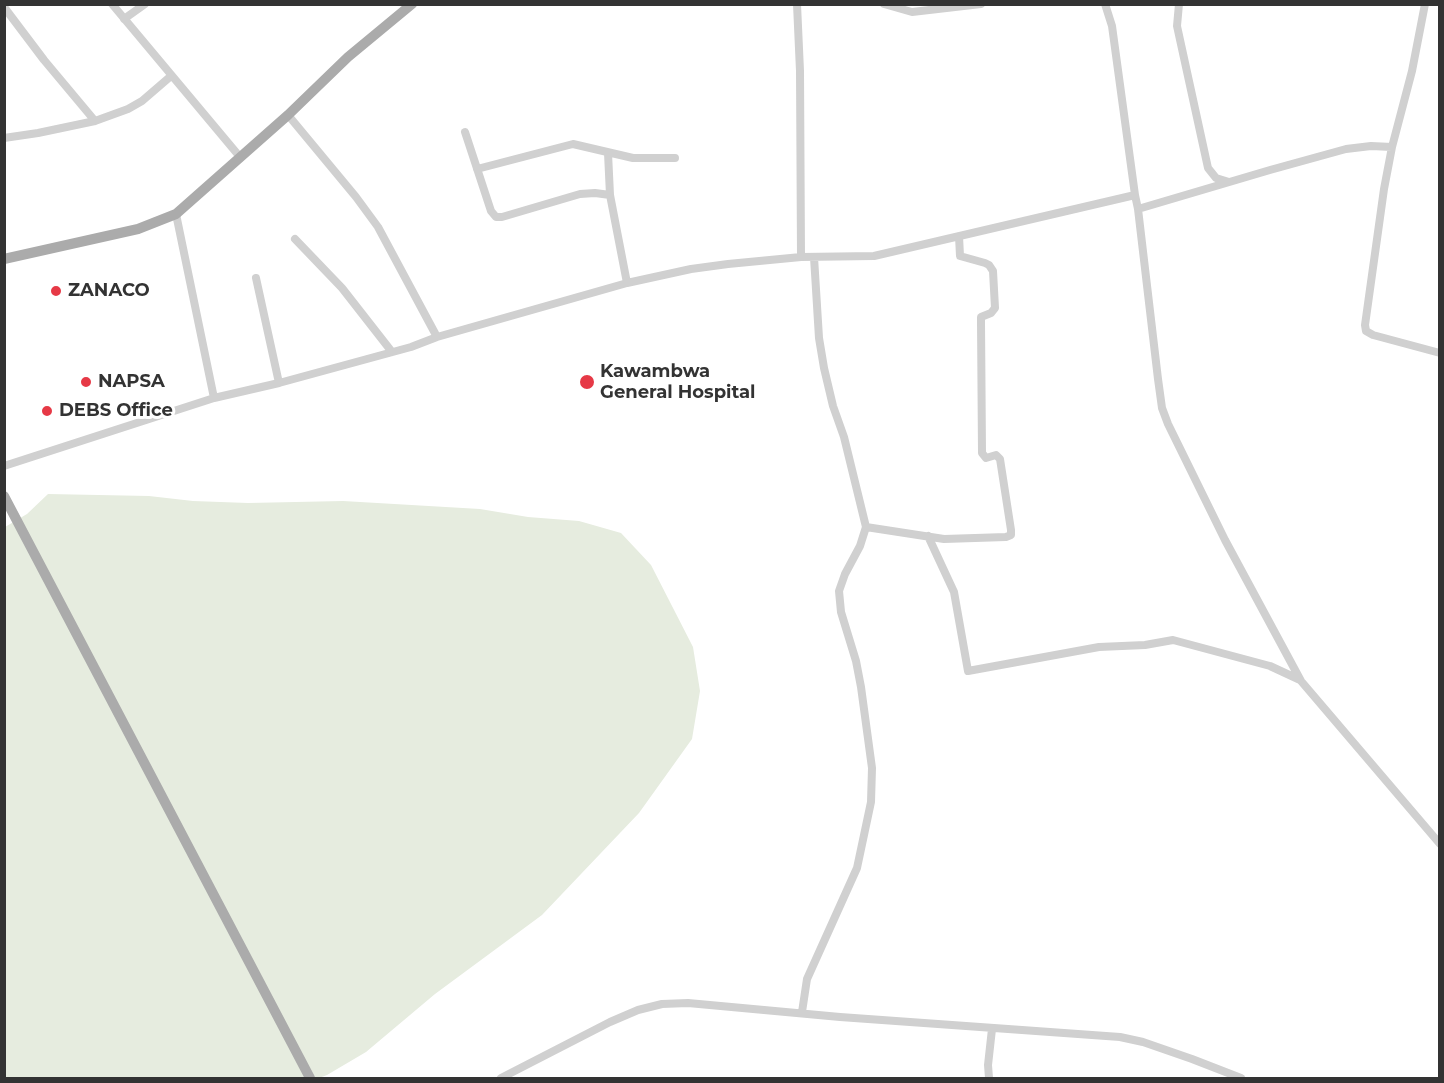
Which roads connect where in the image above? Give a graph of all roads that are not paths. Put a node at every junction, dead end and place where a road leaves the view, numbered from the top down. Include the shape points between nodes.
1 (112, 4) edge
2 (145, 4) edge
3 (412, 4) edge
4 (797, 4) edge
5 (884, 4) edge
6 (981, 4) edge
7 (1105, 4) edge
8 (1179, 4) edge
9 (1425, 4) edge
10 (4, 7) edge
11 (124, 19) junction
12 (171, 76) junction
13 (288, 115) junction
14 (95, 121) junction
15 (465, 132) dead end
16 (4, 138) edge
17 (1392, 147) junction
18 (608, 153) junction
19 (240, 157) junction
20 (675, 158) dead end
21 (477, 169) junction
22 (1229, 182) junction
23 (610, 195) junction
24 (1135, 195) junction
25 (1138, 209) junction
26 (176, 214) junction
27 (959, 236) junction
28 (295, 239) dead end
29 (801, 257) junction
30 (814, 257) junction
31 (4, 259) edge
32 (256, 278) dead end
33 (627, 283) junction
34 (437, 337) junction
35 (392, 351) junction
36 (1440, 353) edge
37 (279, 383) junction
38 (214, 398) junction
39 (4, 466) edge
40 (4, 496) edge
41 (866, 527) junction
42 (928, 536) junction
43 (1300, 681) junction
44 (1440, 844) edge
45 (802, 1012) junction
46 (993, 1029) junction
47 (310, 1078) edge
48 (501, 1078) edge
49 (989, 1078) edge
50 (1241, 1078) edge

1 - 11 street
2 - 11 street
3 - 13 main road via 348,57
4 - 29 street
5 - 6 street via 912,12
7 - 24 street via 1112,26
8 - 22 street via 1177,26 1208,168 1216,178
9 - 17 street
10 - 14 street
11 - 12 street
12 - 14 street via 142,101
12 - 19 street
13 - 19 main road
13 - 34 street via 378,227
14 - 16 street
15 - 21 street
17 - 22 street via 1346,149
17 - 36 street via 1383,189 1366,331
18 - 20 street via 633,158
18 - 21 street via 573,144
18 - 23 street
19 - 26 main road
21 - 23 street via 496,217 580,194
22 - 25 street
23 - 33 street
24 - 25 street
24 - 27 street
25 - 43 street via 1162,408 1225,540
26 - 31 main road via 128,232
26 - 38 street
27 - 30 street via 874,256
27 - 42 street via 960,256 989,265 993,271 995,308 981,317 982,453 986,458 996,455 1000,459 1011,533 982,539
28 - 35 street via 342,288
29 - 30 street
29 - 33 street via 691,269
30 - 41 street via 824,368
32 - 37 street
33 - 34 street
34 - 35 street
35 - 37 street
37 - 38 street
38 - 39 street
40 - 47 main road
41 - 42 street
41 - 45 street via 839,591 861,687 872,768 871,802 857,868 807,979
42 - 43 street via 954,592 968,671 1099,647 1173,640 1269,666
43 - 44 street
45 - 46 street
45 - 48 street via 662,1004 610,1022
46 - 49 street
46 - 50 street via 1120,1036

